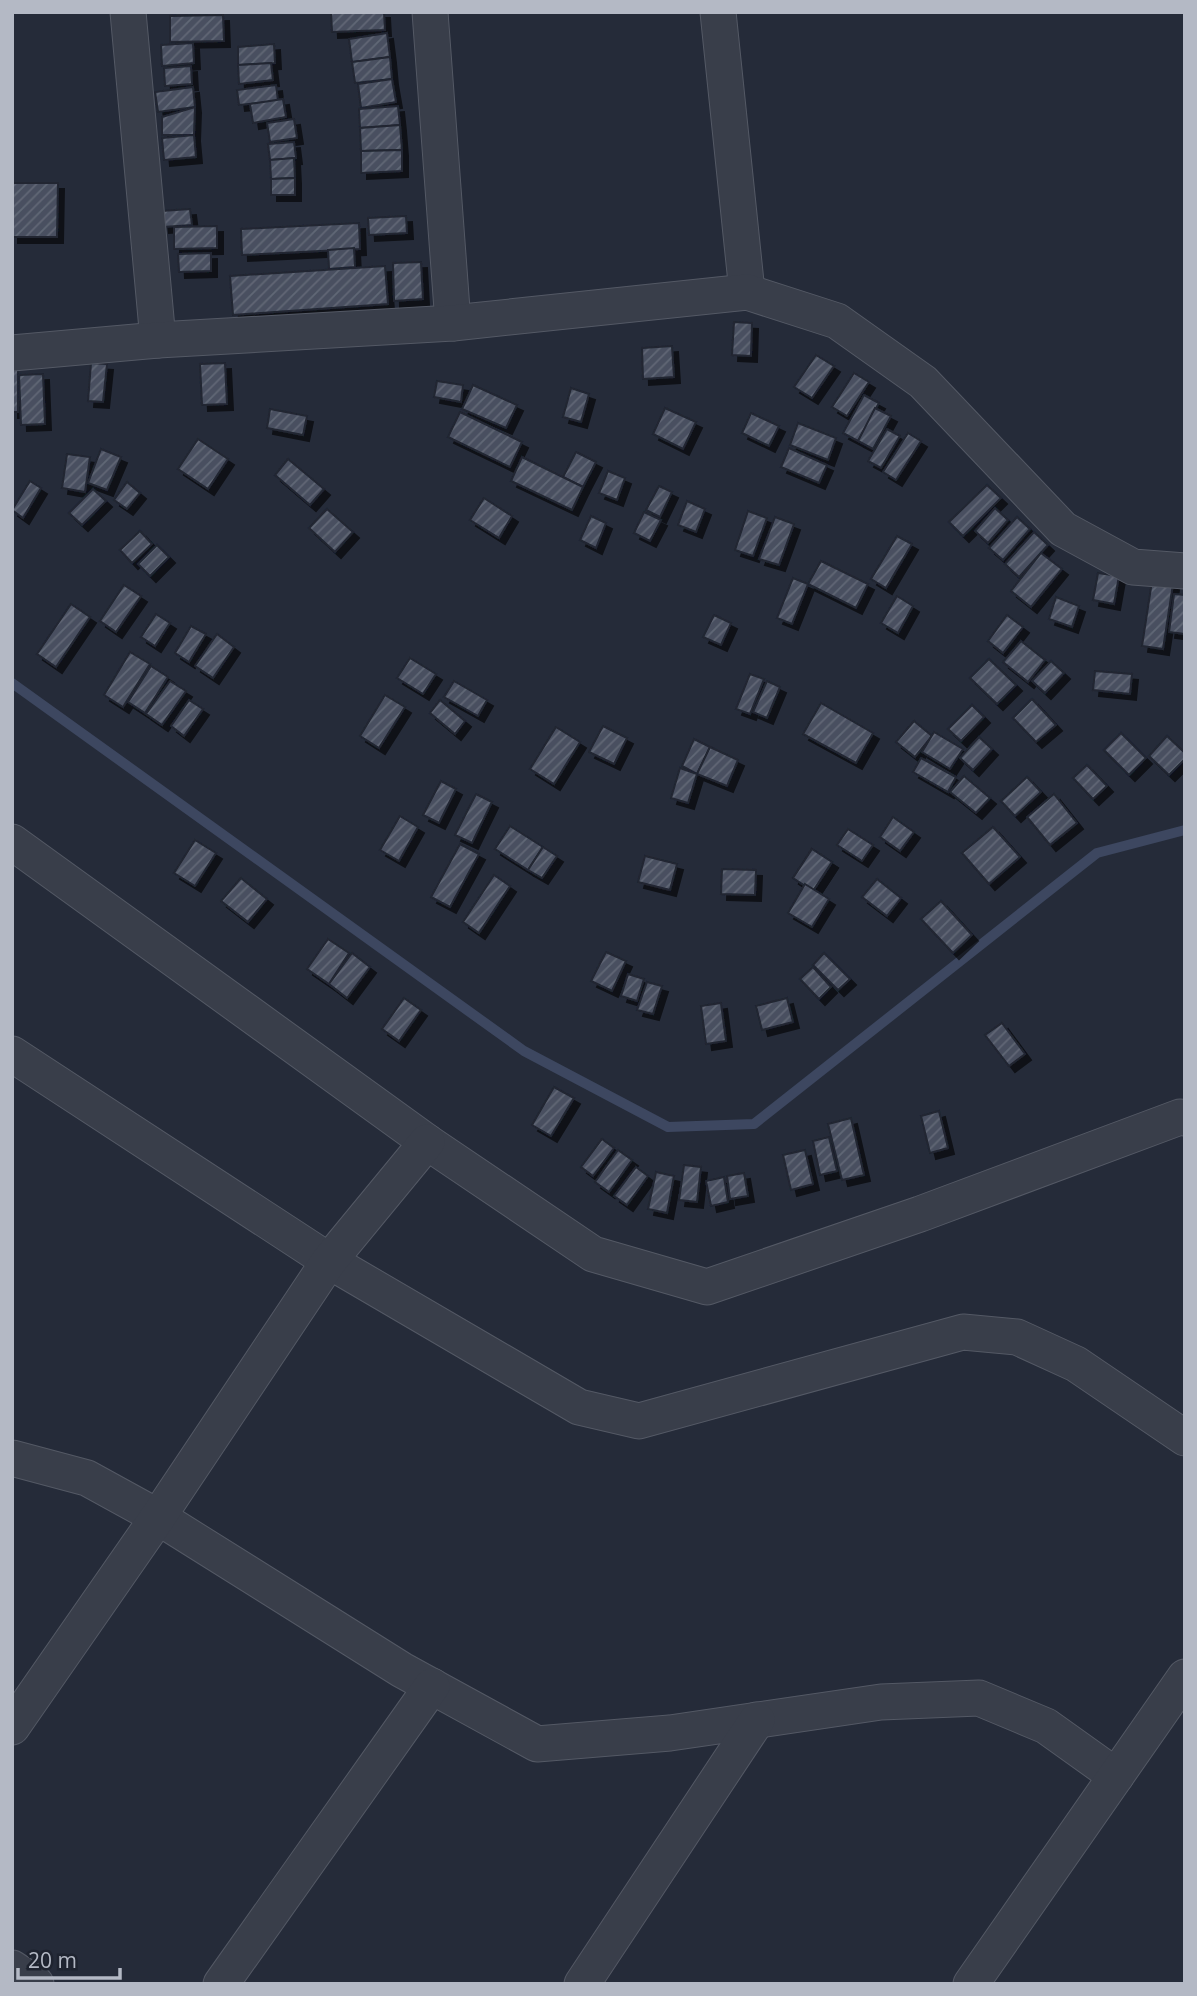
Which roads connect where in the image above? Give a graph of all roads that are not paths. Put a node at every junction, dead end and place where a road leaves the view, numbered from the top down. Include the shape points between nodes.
1 (128, 12) edge
2 (430, 12) edge
3 (718, 12) edge
4 (747, 292) junction
5 (453, 323) junction
6 (158, 340) junction
7 (12, 353) edge
8 (1185, 570) edge
9 (12, 842) edge
10 (12, 1054) edge
11 (1185, 1118) edge
12 (427, 1142) junction
13 (329, 1261) junction
14 (1185, 1438) edge
15 (12, 1458) edge
16 (158, 1517) junction
17 (1185, 1677) edge
18 (432, 1686) junction
19 (757, 1720) junction
20 (12, 1727) edge
21 (1116, 1776) junction
22 (12, 1968) edge
23 (36, 1984) edge
24 (221, 1984) edge
25 (582, 1984) edge
26 (971, 1984) edge

1 - 6 street
2 - 5 street
3 - 4 street
4 - 5 street
4 - 8 street via 837,321 923,382 1063,529 1133,567
5 - 6 street
6 - 7 street
9 - 12 street
10 - 13 street
11 - 12 street via 707,1287 593,1254
12 - 13 street
13 - 14 street via 579,1407 639,1421 962,1332 1017,1337 1076,1364
13 - 16 street
15 - 16 street via 87,1478
16 - 18 street
16 - 20 street
17 - 21 street
18 - 19 street via 537,1744
18 - 24 street
19 - 21 street via 881,1702 979,1698 1046,1726
19 - 25 street
21 - 26 street
22 - 23 street

